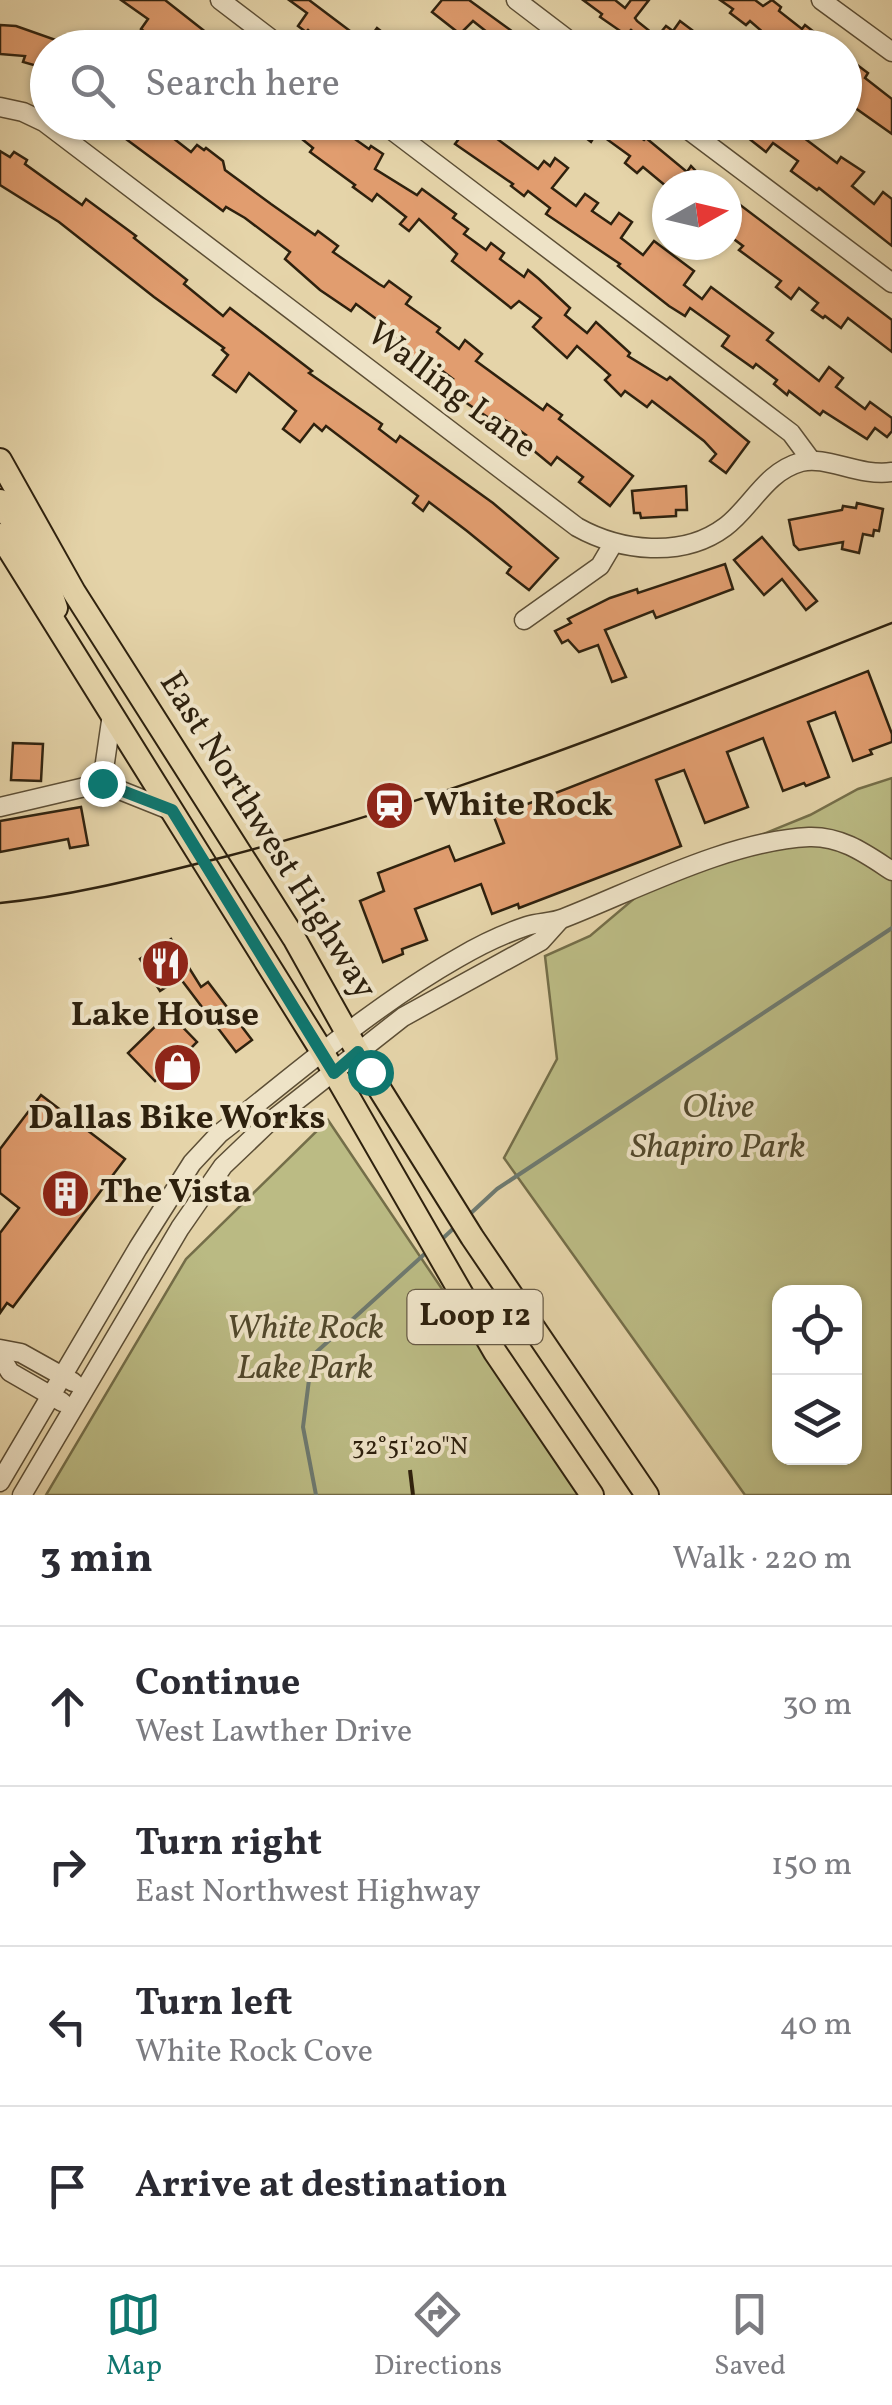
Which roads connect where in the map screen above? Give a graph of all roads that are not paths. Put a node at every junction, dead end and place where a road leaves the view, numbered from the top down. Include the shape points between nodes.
1 (220, 0) edge
2 (516, 0) edge
3 (821, 0) edge
4 (259, 30) edge
5 (555, 30) edge
6 (862, 30) edge
7 (862, 30) edge
8 (892, 52) edge
9 (0, 107) edge
10 (30, 115) edge
11 (68, 140) edge
12 (406, 140) edge
13 (702, 140) edge
14 (892, 283) edge
15 (0, 460) edge
16 (811, 460) junction
17 (892, 472) edge
18 (0, 500) edge
19 (0, 535) edge
20 (613, 544) junction
21 (524, 620) dead end
22 (70, 647) junction
23 (112, 714) junction
24 (102, 783) junction
25 (0, 807) edge
26 (172, 810) junction
27 (892, 870) edge
28 (558, 920) junction
29 (485, 944) junction
30 (495, 964) junction
31 (353, 1042) junction
32 (328, 1063) junction
33 (0, 1352) edge
34 (63, 1377) junction
35 (86, 1390) junction
36 (52, 1396) junction
37 (75, 1409) junction
38 (0, 1482) edge
39 (22, 1495) edge
40 (592, 1495) edge
41 (647, 1495) edge

1 - 4 street
2 - 5 street
3 - 6 street
7 - 8 street
9 - 10 street, Walling Lane
11 - 20 street, Walling Lane via 577,527
12 - 16 street via 790,433
13 - 14 street
15 - 31 main road, East Northwest Highway via 74,592
16 - 17 street via 857,472
16 - 20 street, Walling Lane via 779,472 708,536 670,546
18 - 22 main road via 46,578
19 - 22 main road, East Northwest Highway / Loop 12
20 - 21 street via 600,566
22 - 23 main road, East Northwest Highway / Loop 12
23 - 24 street
23 - 26 main road, East Northwest Highway / Loop 12
24 - 25 street
24 - 26 street
26 - 32 main road, East Northwest Highway / Loop 12
27 - 28 street via 833,839 782,841 645,883
28 - 29 street
28 - 30 street via 540,941
29 - 30 street
29 - 31 street via 402,993
30 - 31 street
31 - 32 street
31 - 41 main road, East Northwest Highway via 472,1237
32 - 34 street via 202,1150
32 - 35 street via 212,1181
32 - 40 main road, East Northwest Highway / Loop 12 via 495,1352
33 - 34 street via 21,1354
33 - 36 street via 10,1372
34 - 35 street
34 - 36 street
35 - 37 street
36 - 37 street
36 - 38 street
37 - 39 street

